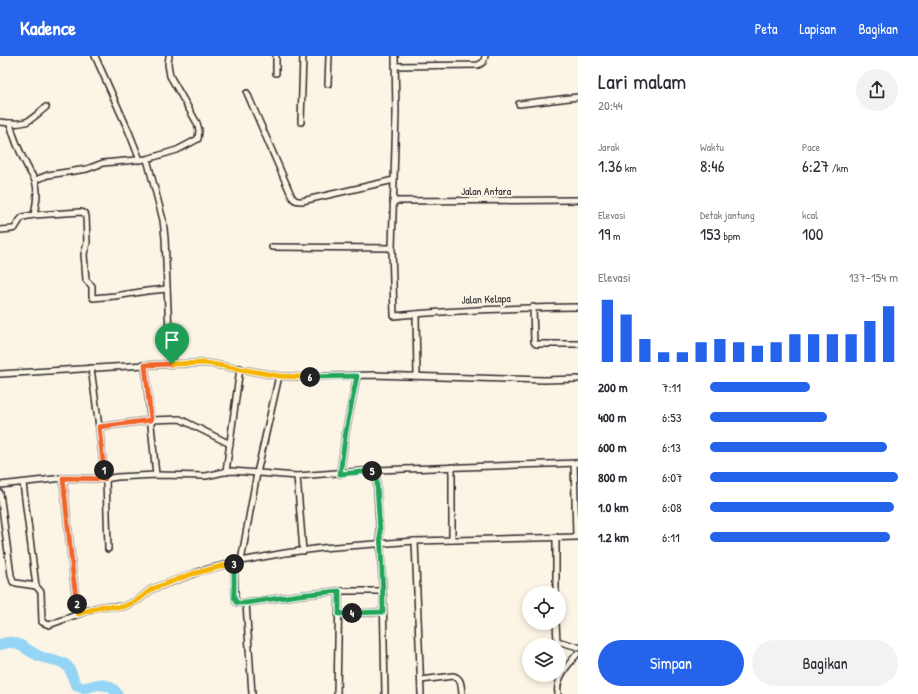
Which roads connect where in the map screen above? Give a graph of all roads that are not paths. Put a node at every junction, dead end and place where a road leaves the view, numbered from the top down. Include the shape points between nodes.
1 (95, 56) edge
2 (169, 56) edge
3 (276, 56) edge
4 (303, 56) edge
5 (329, 56) edge
6 (395, 56) edge
7 (485, 56) edge
8 (395, 66) junction
9 (276, 73) dead end
10 (328, 84) dead end
11 (247, 93) dead end
12 (578, 97) edge
13 (519, 104) dead end
14 (46, 107) dead end
15 (0, 122) edge
16 (301, 122) dead end
17 (10, 123) junction
18 (147, 159) junction
19 (140, 160) junction
20 (35, 180) junction
21 (394, 180) junction
22 (578, 200) edge
23 (393, 201) junction
24 (34, 215) junction
25 (0, 230) edge
26 (272, 247) dead end
27 (392, 248) junction
28 (167, 290) junction
29 (533, 307) junction
30 (578, 307) edge
31 (416, 314) junction
32 (578, 344) edge
33 (172, 364) junction
34 (145, 365) junction
35 (91, 368) junction
36 (240, 368) junction
37 (0, 374) edge
38 (279, 376) junction
39 (357, 376) junction
40 (417, 376) junction
41 (578, 379) edge
42 (151, 420) junction
43 (99, 427) junction
44 (230, 444) junction
45 (576, 463) edge
46 (452, 467) junction
47 (376, 470) junction
48 (226, 472) junction
49 (257, 473) junction
50 (340, 474) junction
51 (156, 476) junction
52 (297, 476) junction
53 (63, 478) junction
54 (105, 479) junction
55 (23, 483) junction
56 (0, 485) edge
57 (0, 493) edge
58 (577, 536) edge
59 (556, 537) junction
60 (452, 540) junction
61 (415, 541) junction
62 (381, 544) junction
63 (108, 549) dead end
64 (303, 551) junction
65 (241, 561) junction
66 (234, 563) junction
67 (36, 586) junction
68 (556, 586) edge
69 (339, 591) junction
70 (383, 591) junction
71 (246, 603) junction
72 (383, 612) junction
73 (78, 614) junction
74 (339, 614) junction
75 (566, 645) edge
76 (578, 647) edge
77 (578, 653) edge
78 (421, 680) junction
79 (252, 694) edge
80 (338, 694) edge
81 (385, 694) edge
82 (421, 694) edge
83 (462, 694) edge
84 (558, 694) edge

1 - 19 street
2 - 18 street via 170,76 197,123 198,139 177,150
3 - 9 street
4 - 16 street
5 - 10 street
6 - 8 street
7 - 8 street via 482,64 478,65
8 - 21 street
11 - 21 street via 294,200 302,201
12 - 13 street
14 - 17 street via 29,121
15 - 17 street
17 - 20 street via 20,152
18 - 19 street
18 - 28 street via 163,220
19 - 20 street via 103,163 88,169 48,175
20 - 24 street via 37,195
21 - 23 street
22 - 23 street, Jalan Antara
23 - 27 street
24 - 25 street via 21,218 16,228
24 - 28 street via 81,212 86,216 86,280 92,286 93,298
26 - 27 street
27 - 31 street, Jalan Kelapa via 394,316
28 - 33 street
29 - 30 street, Jalan Kelapa
29 - 31 street, Jalan Kelapa
29 - 32 street via 536,344
31 - 40 street
33 - 34 street
33 - 36 street via 206,363
34 - 35 street
34 - 42 street
35 - 37 street
35 - 43 street
36 - 38 street
36 - 44 street
38 - 39 street
38 - 49 street
39 - 40 street
39 - 50 street
40 - 41 street
42 - 43 street
42 - 44 street via 180,419
42 - 51 street
43 - 54 street
44 - 48 street
45 - 46 street
45 - 58 street
46 - 47 street
46 - 60 street
47 - 50 street
47 - 62 street
48 - 49 street
48 - 51 street via 206,476
49 - 52 street
49 - 65 street
50 - 52 street
51 - 54 street
52 - 64 street
53 - 54 street
53 - 55 street
53 - 73 street
54 - 63 street
55 - 56 street
55 - 67 street
57 - 67 street via 13,582
58 - 59 street
59 - 60 street
59 - 68 street
60 - 61 street
61 - 62 street
61 - 78 street
62 - 64 street
62 - 70 street
64 - 65 street
65 - 66 street
66 - 71 street via 234,597 236,602
66 - 73 street via 192,574 152,589 123,607 103,606
67 - 73 street via 41,592 42,622 49,625
69 - 70 street
69 - 71 street
69 - 74 street
70 - 72 street
71 - 79 street
72 - 74 street
72 - 81 street
74 - 80 street
75 - 76 street
77 - 84 street via 563,672 557,689
78 - 82 street
78 - 83 street via 457,676

